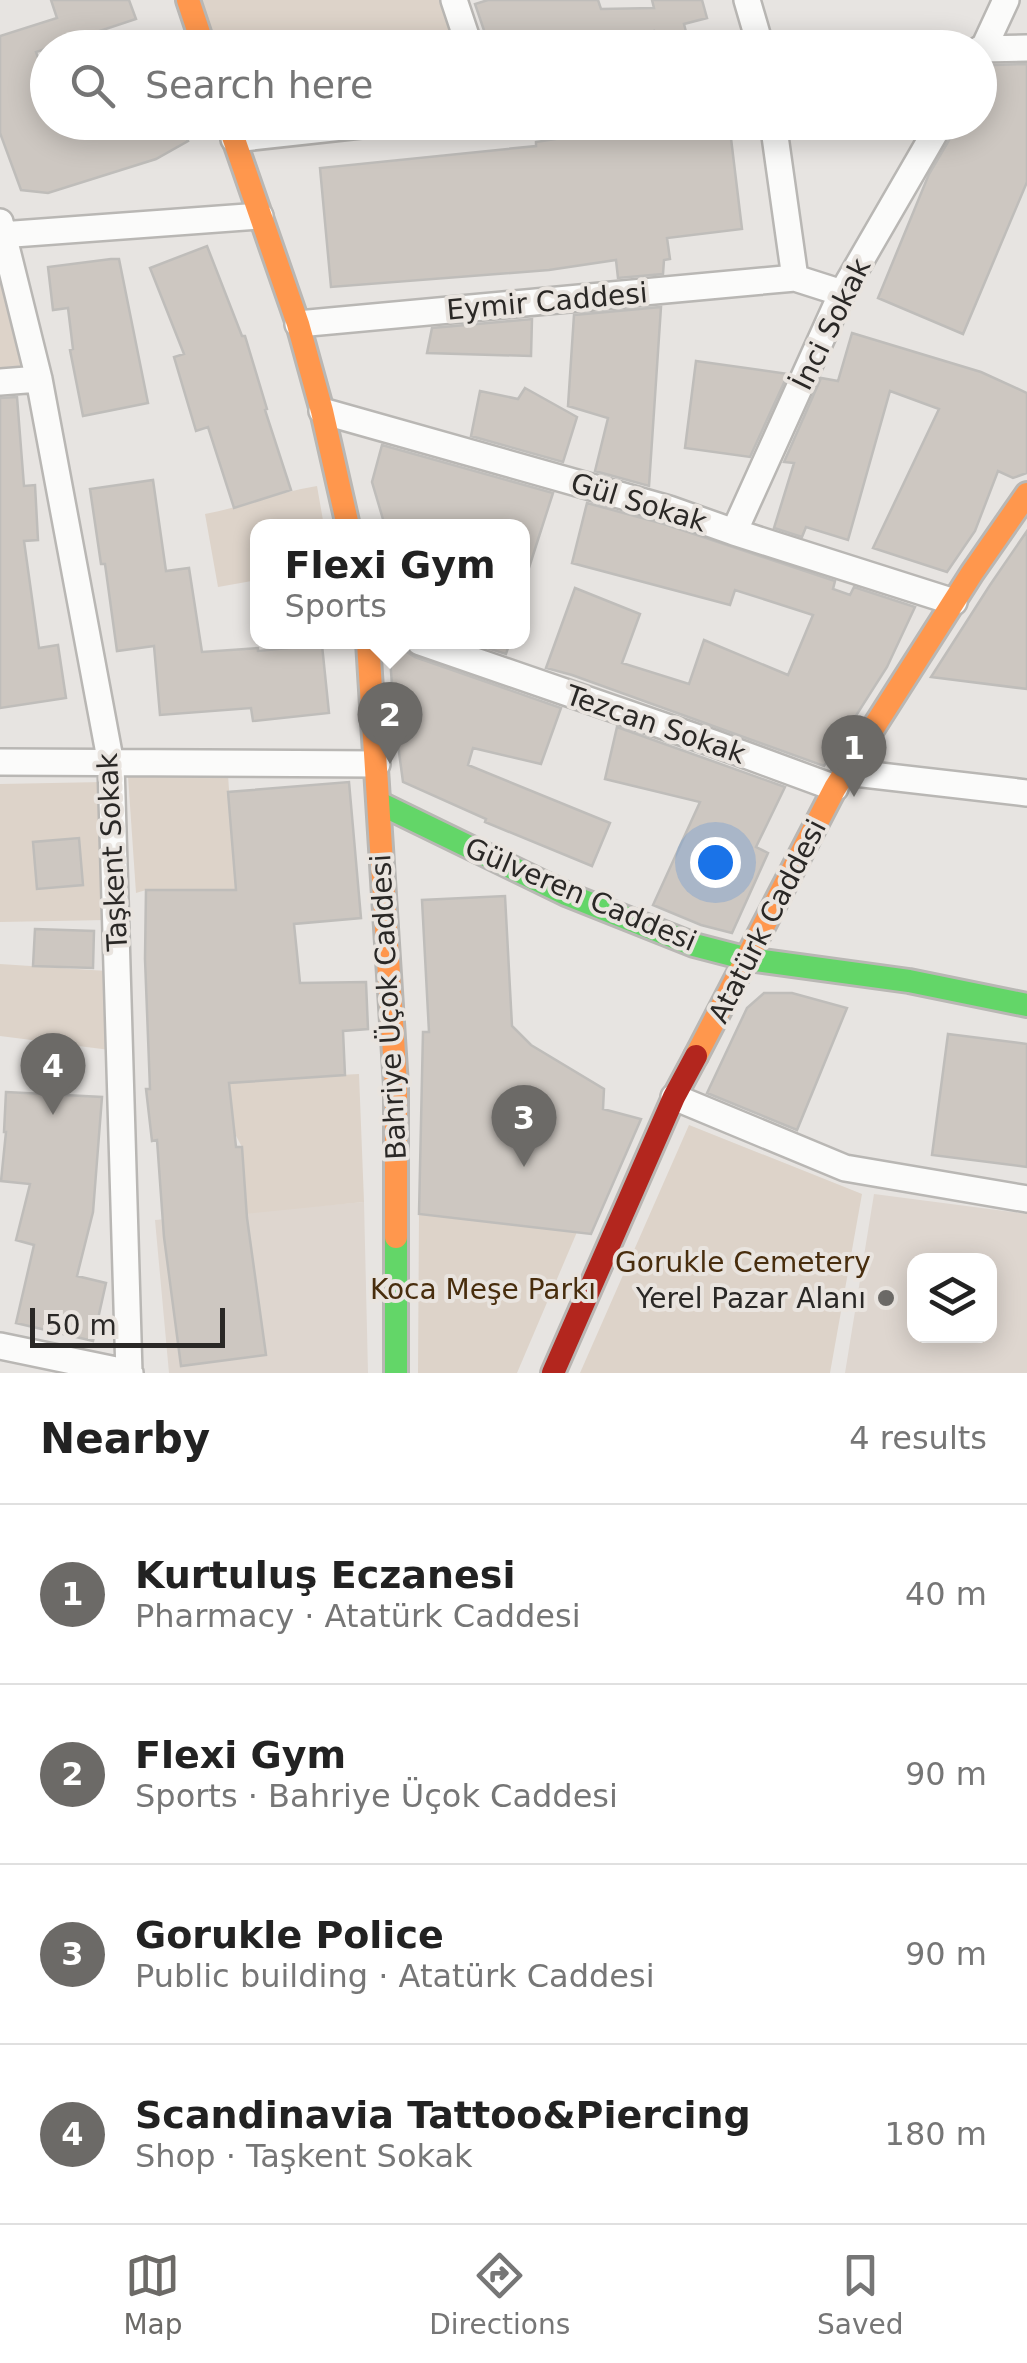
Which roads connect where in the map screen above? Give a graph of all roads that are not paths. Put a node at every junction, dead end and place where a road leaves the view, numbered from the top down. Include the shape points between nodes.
1 (188, 0) edge
2 (454, 0) edge
3 (747, 0) edge
4 (1006, 0) edge
5 (198, 30) edge
6 (464, 30) edge
7 (756, 30) edge
8 (991, 30) edge
9 (1027, 48) edge
10 (997, 50) edge
11 (234, 140) edge
12 (776, 140) edge
13 (931, 140) edge
14 (260, 216) junction
15 (2, 231) edge
16 (796, 278) junction
17 (842, 293) junction
18 (298, 324) junction
19 (39, 378) junction
20 (0, 382) edge
21 (322, 411) junction
22 (1027, 494) edge
23 (346, 519) edge
24 (734, 532) junction
25 (954, 602) junction
26 (368, 649) edge
27 (440, 649) edge
28 (0, 762) edge
29 (112, 764) junction
30 (376, 764) junction
31 (840, 780) junction
32 (1027, 793) edge
33 (378, 802) junction
34 (748, 959) junction
35 (1027, 1005) edge
36 (674, 1097) junction
37 (1027, 1199) edge
38 (0, 1346) edge
39 (130, 1373) edge
40 (396, 1373) edge
41 (553, 1373) edge

1 - 5 street
2 - 6 street
3 - 7 street
4 - 8 street
9 - 10 street
11 - 14 street
12 - 16 street
13 - 17 street, İnci Sokak
14 - 15 street
14 - 18 street
15 - 19 street, Taşkent Sokak
16 - 17 street, Eymir Caddesi
16 - 18 street, Eymir Caddesi
17 - 24 street, İnci Sokak
18 - 21 street
19 - 20 street
19 - 29 street, Taşkent Sokak
21 - 23 street
21 - 24 street, Gül Sokak
22 - 25 street, Atatürk Caddesi
24 - 25 street, Gül Sokak
25 - 31 street, Atatürk Caddesi
26 - 30 street, Bahriye Üçok Caddesi
27 - 31 street, Tezcan Sokak
28 - 29 street
29 - 30 street
29 - 39 street, Taşkent Sokak
30 - 33 street, Bahriye Üçok Caddesi
31 - 32 street, Tezcan Sokak
31 - 34 street, Atatürk Caddesi
33 - 34 street, Gülveren Caddesi via 566,894
33 - 40 street, Bahriye Üçok Caddesi via 396,1086
34 - 35 street, Gülveren Caddesi
34 - 36 street, Atatürk Caddesi
36 - 37 street via 845,1168
36 - 41 street, Atatürk Caddesi
38 - 39 street

